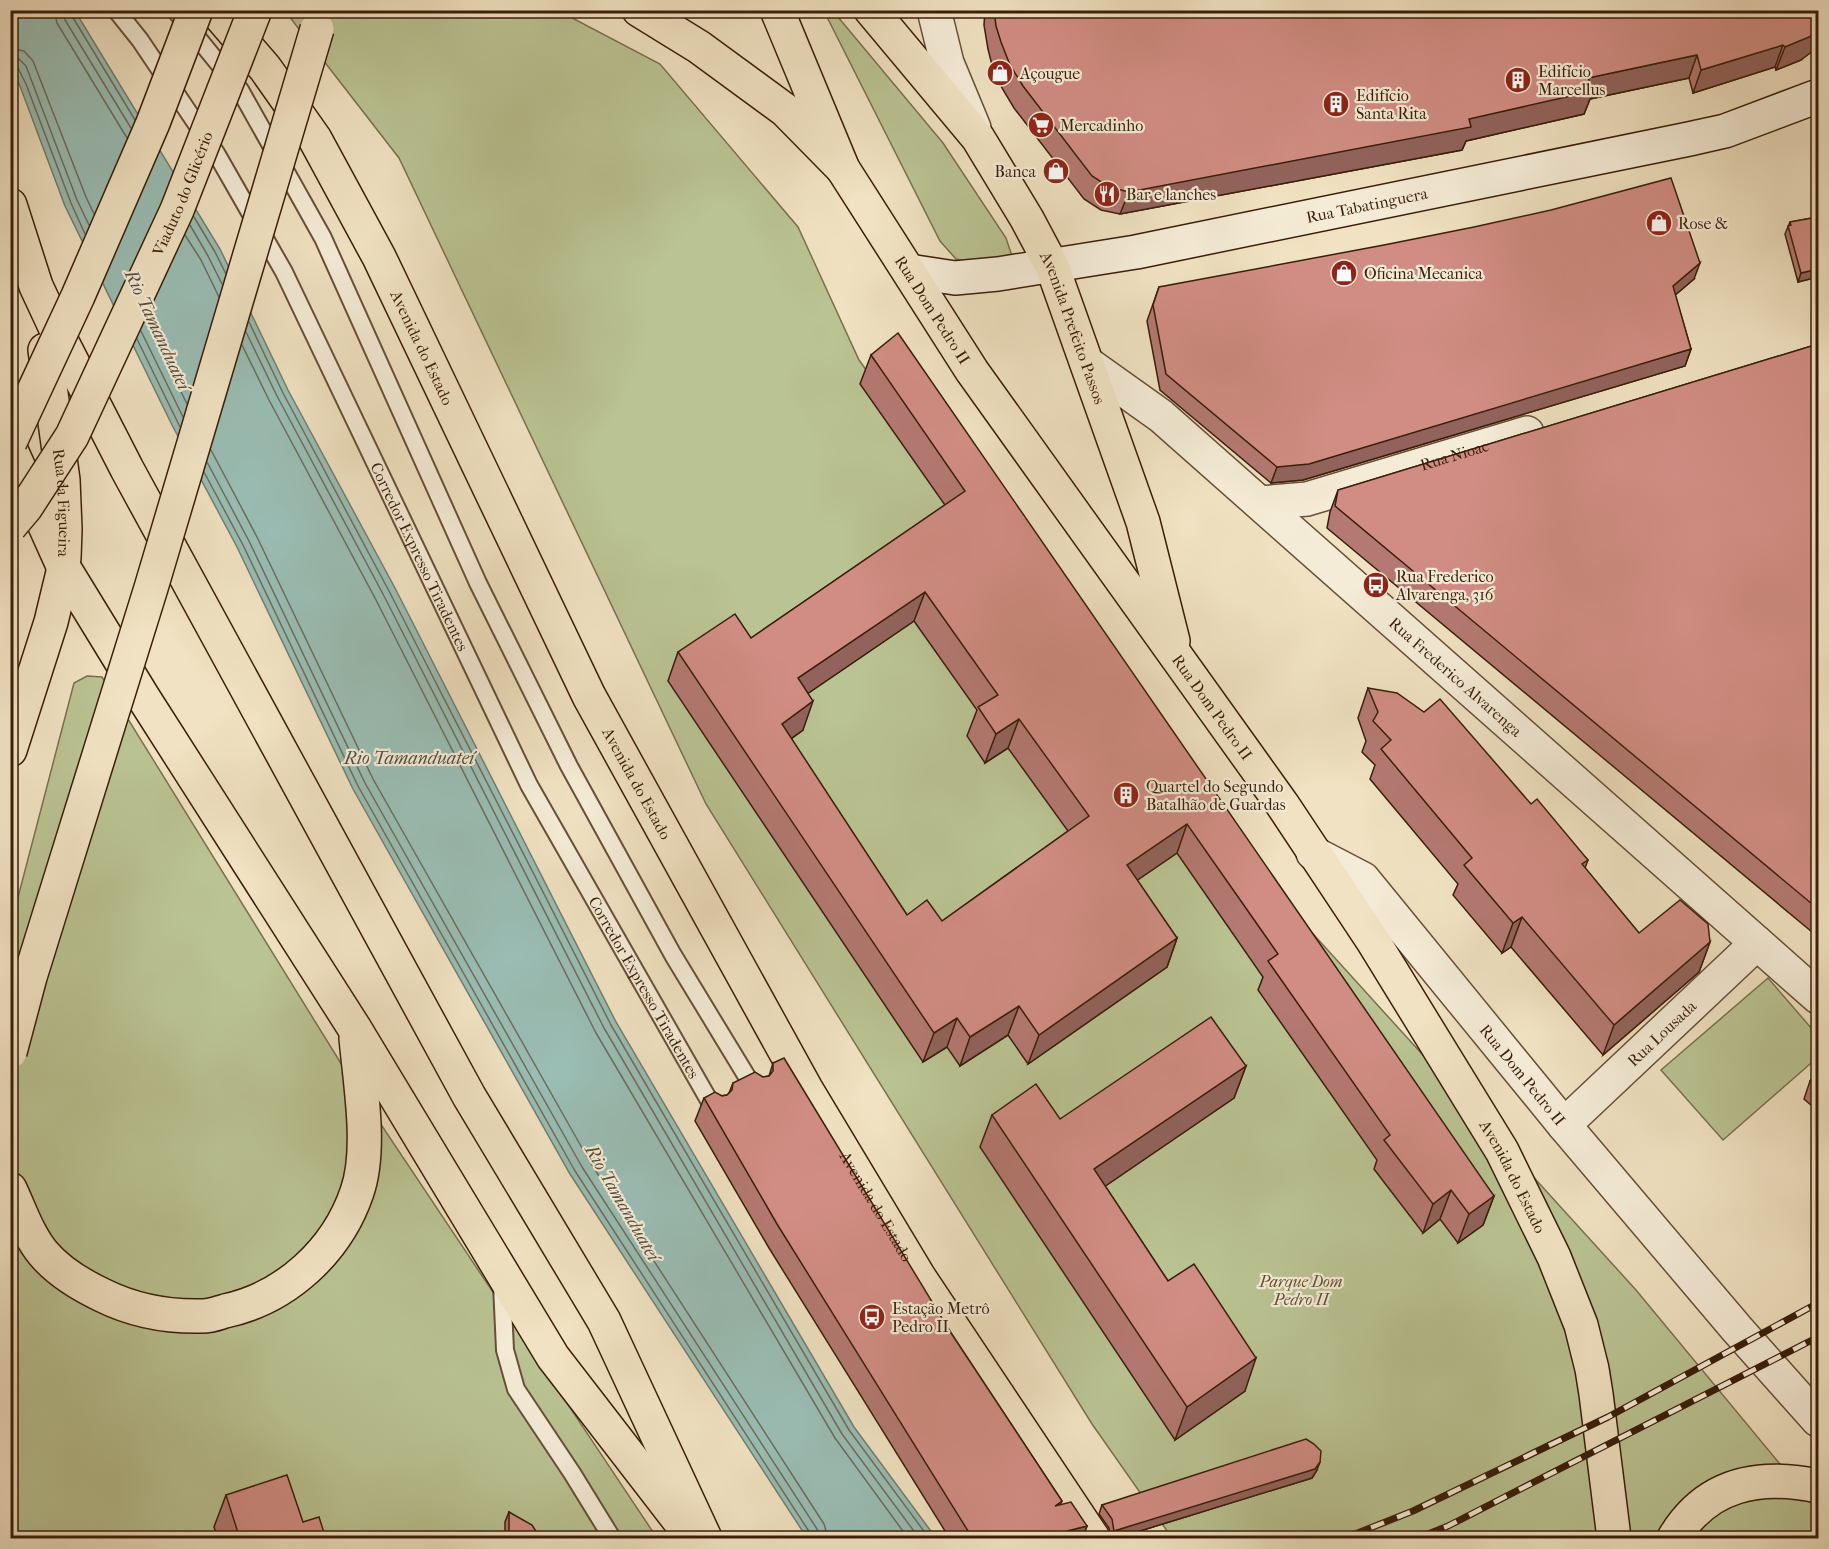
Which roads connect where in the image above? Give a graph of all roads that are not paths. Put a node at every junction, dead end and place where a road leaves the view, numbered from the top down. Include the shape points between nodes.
1 (116, 10) edge
2 (174, 10) edge
3 (196, 10) edge
4 (215, 10) edge
5 (255, 10) edge
6 (322, 10) edge
7 (639, 10) edge
8 (777, 10) edge
9 (872, 10) edge
10 (934, 11) edge
11 (1818, 96) edge
12 (978, 138) junction
13 (843, 168) junction
14 (10, 205) edge
15 (1052, 266) junction
16 (909, 271) junction
17 (36, 286) junction
18 (1088, 364) junction
19 (1557, 424) edge
20 (10, 442) edge
21 (10, 447) edge
22 (1260, 503) junction
23 (10, 526) edge
24 (64, 568) junction
25 (1177, 657) junction
26 (10, 750) edge
27 (1313, 853) junction
28 (1757, 943) junction
29 (1818, 997) edge
30 (355, 1029) junction
31 (10, 1052) edge
32 (755, 1090) edge
33 (714, 1109) edge
34 (1564, 1125) junction
35 (10, 1189) edge
36 (501, 1272) junction
37 (1818, 1420) edge
38 (1818, 1486) edge
39 (612, 1539) edge
40 (694, 1539) edge
41 (705, 1539) edge
42 (1093, 1539) edge
43 (1614, 1539) edge
44 (1674, 1539) edge

1 - 33 lane, Corredor Expresso Tiradentes via 216,153 284,272 528,785
2 - 32 lane via 240,90 323,238 478,583 569,766 673,955
3 - 20 main road, bridge via 148,134
4 - 42 main road, Avenida do Estado via 265,68 321,149 379,257 589,696 806,1089 919,1277
5 - 23 main road, Viaduto do Glicério, bridge via 177,210 72,436
6 - 31 main road, bridge
7 - 13 main road via 699,46 785,110
8 - 13 main road
9 - 12 main road
10 - 12 street, Avenida Prefeito Passos via 947,63
11 - 15 street, Rua Tabatinguera via 1725,131 1689,139
12 - 15 main road, Avenida Prefeito Passos
13 - 16 main road, Rua Dom Pedro II
14 - 17 main road
15 - 16 street, Rua Tabatinguera via 955,279
15 - 18 main road, Avenida Prefeito Passos
16 - 25 main road, Rua Dom Pedro II via 972,371
17 - 24 main road, Rua da Figueira via 63,480
17 - 41 main road via 127,469 469,1096 604,1321
18 - 22 street, Rua Frederico Alvarenga via 1161,416
18 - 25 main road, Avenida Prefeito Passos via 1143,522
19 - 22 street, Rua Nioac via 1307,499
21 - 24 main road
22 - 28 street, Rua Frederico Alvarenga
24 - 26 main road, Rua da Figueira
24 - 30 main road
25 - 27 main road, Rua Dom Pedro II
27 - 34 street, Rua Dom Pedro II via 1363,879
27 - 43 main road, Avenida do Estado via 1373,941 1502,1151 1554,1257 1581,1325 1592,1369
28 - 29 street, Rua Frederico Alvarenga
28 - 34 street, Rua Lousada
30 - 35 main road via 363,1159 350,1212 330,1245 305,1270 273,1294 243,1308 205,1316 158,1314 121,1305 93,1291 67,1275 44,1253
30 - 36 main road
34 - 37 street, Rua Dom Pedro II
36 - 39 lane via 505,1350 516,1389
36 - 40 main road via 553,1357
38 - 44 main road via 1767,1481 1732,1488 1690,1516

